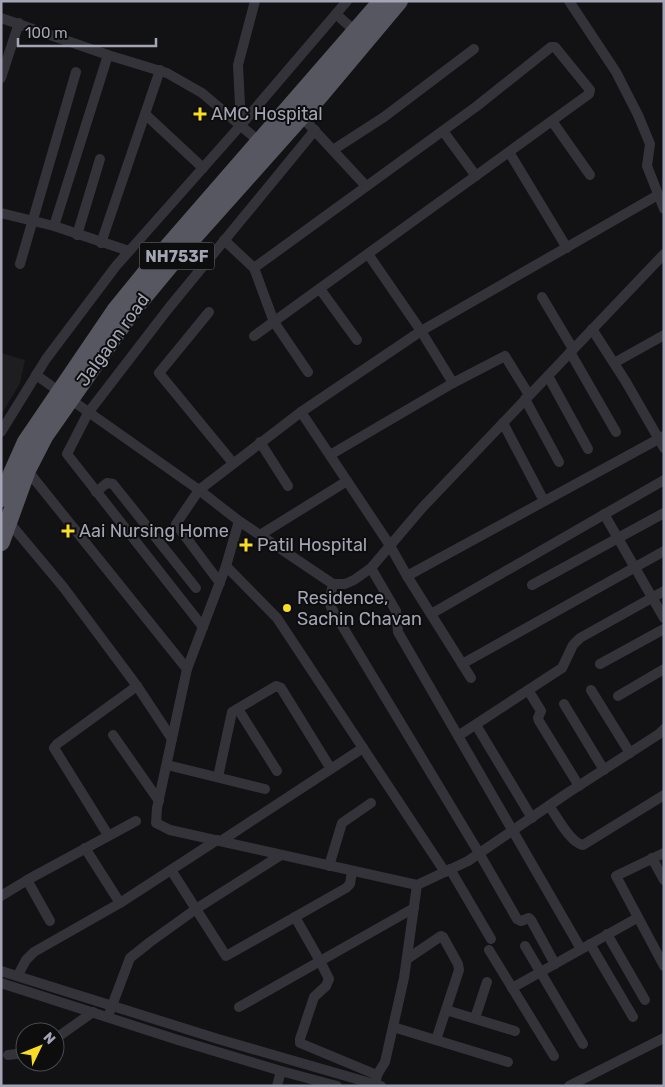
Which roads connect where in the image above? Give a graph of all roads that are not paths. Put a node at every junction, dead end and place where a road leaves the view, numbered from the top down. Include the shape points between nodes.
1 (256, 1) edge
2 (347, 1) edge
3 (382, 1) edge
4 (398, 1) edge
5 (569, 1) edge
6 (336, 14) junction
7 (1, 18) edge
8 (19, 23) junction
9 (356, 32) junction
10 (474, 49) dead end
11 (108, 55) junction
12 (160, 70) junction
13 (76, 72) dead end
14 (1, 78) edge
15 (145, 114) junction
16 (302, 116) junction
17 (552, 121) junction
18 (241, 125) junction
19 (315, 130) junction
20 (442, 131) junction
21 (260, 142) junction
22 (333, 150) junction
23 (509, 152) junction
24 (100, 159) dead end
25 (203, 168) junction
26 (590, 175) dead end
27 (476, 176) junction
28 (366, 186) junction
29 (658, 195) junction
30 (664, 209) edge
31 (1, 213) edge
32 (32, 221) junction
33 (54, 226) junction
34 (77, 235) junction
35 (224, 240) junction
36 (101, 243) junction
37 (567, 248) junction
38 (129, 251) junction
39 (368, 254) junction
40 (664, 254) edge
41 (20, 264) dead end
42 (254, 268) junction
43 (320, 289) junction
44 (542, 297) dead end
45 (208, 312) dead end
46 (274, 322) junction
47 (592, 329) junction
48 (421, 331) junction
49 (664, 335) edge
50 (254, 336) dead end
51 (358, 340) dead end
52 (572, 351) junction
53 (614, 363) junction
54 (308, 372) dead end
55 (36, 375) junction
56 (548, 376) junction
57 (453, 383) junction
58 (65, 396) junction
59 (527, 397) junction
60 (301, 412) junction
61 (88, 413) junction
62 (503, 423) junction
63 (3, 426) edge
64 (616, 432) dead end
65 (662, 441) edge
66 (260, 442) junction
67 (588, 449) dead end
68 (330, 455) junction
69 (559, 462) dead end
70 (233, 463) junction
71 (27, 470) junction
72 (664, 480) edge
73 (347, 481) junction
74 (288, 486) dead end
75 (199, 490) junction
76 (96, 492) junction
77 (1, 498) edge
78 (544, 501) junction
79 (664, 513) edge
80 (604, 514) junction
81 (8, 521) junction
82 (239, 521) junction
83 (260, 535) junction
84 (618, 538) junction
85 (1, 542) edge
86 (389, 544) junction
87 (664, 552) edge
88 (226, 566) junction
89 (371, 568) junction
90 (635, 568) junction
91 (406, 576) junction
92 (220, 583) junction
93 (333, 584) junction
94 (532, 585) dead end
95 (196, 588) dead end
96 (664, 591) edge
97 (652, 598) junction
98 (431, 614) junction
99 (664, 618) edge
100 (203, 627) junction
101 (664, 630) edge
102 (462, 664) junction
103 (600, 664) dead end
104 (186, 669) junction
105 (664, 669) edge
106 (471, 678) dead end
107 (137, 686) junction
108 (528, 690) junction
109 (591, 690) dead end
110 (618, 696) dead end
111 (564, 704) dead end
112 (238, 708) junction
113 (476, 725) junction
114 (663, 731) edge
115 (113, 736) dead end
116 (458, 736) junction
117 (172, 739) junction
118 (363, 748) junction
119 (630, 753) junction
120 (167, 765) junction
121 (331, 769) junction
122 (277, 770) dead end
123 (604, 770) junction
124 (218, 776) junction
125 (579, 786) junction
126 (265, 789) dead end
127 (664, 795) edge
128 (159, 801) junction
129 (371, 803) dead end
130 (550, 806) junction
131 (532, 818) junction
132 (136, 820) dead end
133 (513, 831) junction
134 (108, 836) junction
135 (219, 841) junction
136 (85, 848) junction
137 (479, 853) junction
138 (664, 853) edge
139 (281, 855) junction
140 (652, 858) junction
141 (329, 866) junction
142 (171, 870) junction
143 (352, 871) junction
144 (447, 871) junction
145 (27, 880) junction
146 (664, 880) edge
147 (417, 885) junction
148 (1, 896) edge
149 (120, 903) junction
150 (414, 908) junction
151 (196, 909) junction
152 (296, 917) junction
153 (637, 918) junction
154 (50, 921) dead end
155 (607, 934) junction
156 (491, 938) dead end
157 (525, 946) dead end
158 (586, 947) junction
159 (488, 950) dead end
160 (406, 959) junction
161 (320, 961) junction
162 (555, 964) junction
163 (664, 966) edge
164 (1, 971) edge
165 (541, 972) junction
166 (18, 975) junction
167 (487, 982) dead end
168 (1, 983) edge
169 (512, 988) junction
170 (645, 1000) dead end
171 (112, 1005) junction
172 (239, 1007) dead end
173 (446, 1010) junction
174 (93, 1012) junction
175 (108, 1017) junction
176 (633, 1017) dead end
177 (475, 1018) junction
178 (393, 1027) junction
179 (515, 1031) dead end
180 (65, 1032) edge
181 (664, 1038) edge
182 (218, 1039) junction
183 (436, 1040) junction
184 (583, 1044) dead end
185 (214, 1051) junction
186 (15, 1054) edge
187 (8, 1055) dead end
188 (554, 1056) dead end
189 (508, 1062) dead end
190 (281, 1071) junction
191 (377, 1083) edge
192 (277, 1086) edge
193 (337, 1086) edge
194 (569, 1086) edge

1 - 18 street via 238,65
2 - 6 street
3 - 9 highway, Jalgaon road / NH753F
4 - 16 highway, Jalgaon road / NH753F
5 - 29 street via 616,72 635,108 650,144 647,166
6 - 9 street
6 - 18 street
7 - 8 street
8 - 11 street
8 - 14 street
9 - 21 highway, Jalgaon road / NH753F
10 - 22 street
11 - 12 street
11 - 33 street
12 - 15 street
12 - 18 street via 202,93
13 - 32 street
15 - 25 street
15 - 36 street
16 - 19 street
16 - 58 highway, Jalgaon road / NH753F via 189,242
17 - 20 street via 590,92 553,46
17 - 23 street
17 - 26 street
18 - 21 street
18 - 25 street
19 - 22 street
19 - 35 street
20 - 27 street
20 - 28 street
21 - 58 highway, Jalgaon road / NH753F via 114,311
22 - 28 street
23 - 27 street
23 - 37 street
24 - 34 street
25 - 38 street
27 - 39 street
28 - 42 street
29 - 30 street
29 - 37 street
31 - 32 street
32 - 33 street
32 - 41 street
33 - 34 street
34 - 36 street
35 - 42 street
35 - 61 street
36 - 38 street
37 - 48 street
38 - 55 street
39 - 43 street
39 - 48 street
40 - 47 street
42 - 46 street
43 - 46 street
43 - 51 street
44 - 52 street
45 - 70 street via 159,373
46 - 50 street
46 - 54 street
47 - 52 street
47 - 53 street
48 - 57 street
48 - 60 street
49 - 53 street
52 - 56 street
52 - 64 street
53 - 65 street
55 - 58 street
55 - 63 street
56 - 59 street
56 - 67 street
57 - 59 street via 505,356
57 - 68 street
58 - 61 street
58 - 71 highway, Jalgaon road / NH753F
58 - 77 highway, Jalgaon road / NH753F via 26,442
59 - 62 street
59 - 69 street
60 - 66 street
60 - 68 street
61 - 75 street
61 - 76 street via 67,454
62 - 78 street
62 - 86 street
65 - 78 street
66 - 70 street
66 - 74 street
68 - 73 street
70 - 75 street
71 - 81 highway, Jalgaon road / NH753F
71 - 104 street
72 - 80 street
73 - 83 street
73 - 86 street
75 - 82 street
75 - 92 street via 176,524
76 - 95 street via 107,483 114,484
76 - 100 street
78 - 91 street
79 - 84 street
80 - 84 street
80 - 98 street
81 - 85 highway, Jalgaon road / NH753F
81 - 107 street via 64,588
82 - 83 street
82 - 88 street
83 - 93 street
84 - 90 street
84 - 94 street
86 - 89 street
86 - 91 street
87 - 90 street
88 - 92 street
88 - 118 street via 278,618
89 - 93 street via 345,584
89 - 116 street via 396,611 398,632
90 - 97 street
90 - 102 street
91 - 98 street
92 - 100 street
93 - 137 street via 330,605
96 - 97 street
97 - 99 street
97 - 108 street via 580,638 562,668
98 - 102 street
100 - 104 street
101 - 103 street
102 - 106 street
104 - 117 street
105 - 110 street
107 - 117 street
107 - 134 street via 54,748
108 - 113 street
108 - 125 street via 541,711 539,721
109 - 119 street
111 - 123 street
112 - 121 street via 278,686
112 - 122 street
112 - 124 street via 231,714
113 - 116 street
113 - 131 street
114 - 119 street
115 - 128 street
116 - 133 street
117 - 120 street
118 - 121 street
118 - 144 street
119 - 123 street
120 - 124 street
120 - 128 street
121 - 135 street
123 - 125 street
124 - 126 street
125 - 130 street
127 - 130 street via 583,845 572,839
128 - 135 street via 156,823 170,830
129 - 141 street via 342,823
130 - 131 street
131 - 133 street
132 - 134 street
133 - 137 street
133 - 158 street
134 - 136 street
135 - 139 street
135 - 142 street
136 - 145 street
136 - 149 street
137 - 144 street
137 - 162 street via 517,919 531,920
138 - 140 street
139 - 141 street
139 - 151 street
140 - 146 street
140 - 153 street via 616,876
141 - 143 street
142 - 149 street
142 - 151 street
143 - 147 street
143 - 152 street via 348,886
144 - 147 street
144 - 156 street
145 - 148 street
145 - 154 street
147 - 150 street
149 - 166 street via 34,952
150 - 160 street
150 - 161 street
151 - 152 street via 226,956
151 - 171 street via 130,958
152 - 161 street
153 - 155 street
153 - 163 street
155 - 158 street
155 - 170 street
157 - 165 street
158 - 162 street
158 - 176 street
159 - 169 street
160 - 173 street via 438,937 443,937 459,967
160 - 178 street
161 - 172 street
161 - 191 street via 329,979 314,997 300,1043
162 - 165 street
164 - 166 street
165 - 169 street
165 - 184 street
166 - 171 street
167 - 177 street
168 - 174 street
169 - 188 street
171 - 175 street
171 - 182 street
173 - 177 street
173 - 183 street
174 - 175 street
174 - 180 street
175 - 185 street
177 - 179 street
178 - 183 street
178 - 191 street via 386,1062
181 - 194 street
182 - 185 street
182 - 191 street
183 - 189 street
185 - 190 street
186 - 187 street
190 - 192 street
190 - 193 street

